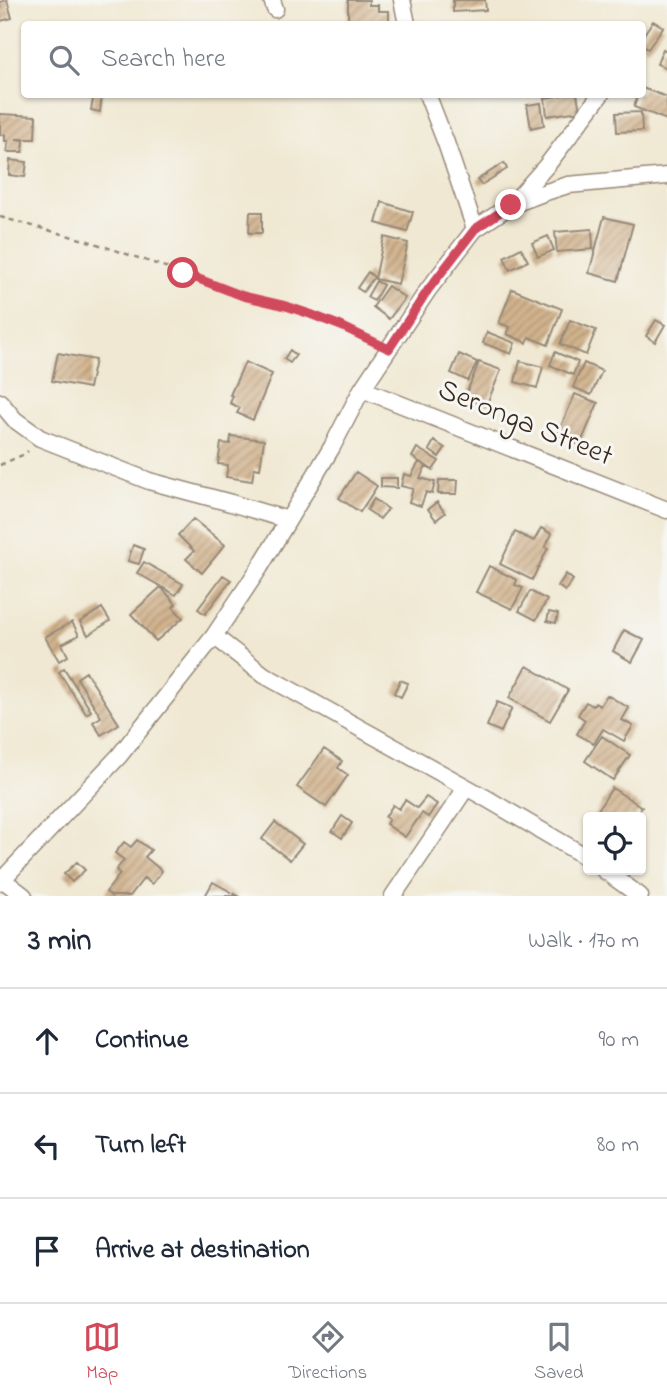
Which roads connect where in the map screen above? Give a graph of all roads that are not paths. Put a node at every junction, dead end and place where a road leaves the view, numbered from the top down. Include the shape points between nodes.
1 (401, 0) edge
2 (406, 21) edge
3 (429, 98) edge
4 (598, 98) edge
5 (667, 176) edge
6 (511, 205) junction
7 (475, 229) junction
8 (362, 389) junction
9 (0, 402) edge
10 (667, 510) edge
11 (288, 520) junction
12 (214, 636) junction
13 (467, 788) junction
14 (583, 855) edge
15 (611, 875) edge
16 (1, 880) edge
17 (24, 896) edge
18 (393, 896) edge
19 (640, 896) edge

1 - 2 street
3 - 7 street
4 - 6 street
5 - 6 street via 568,185
6 - 7 street
7 - 8 street
8 - 10 street, Seronga Street
8 - 11 street
9 - 11 street via 40,438 149,481
11 - 12 street
12 - 13 street via 264,675
12 - 16 street via 119,756
13 - 14 street
13 - 18 street
15 - 19 street
16 - 17 street

